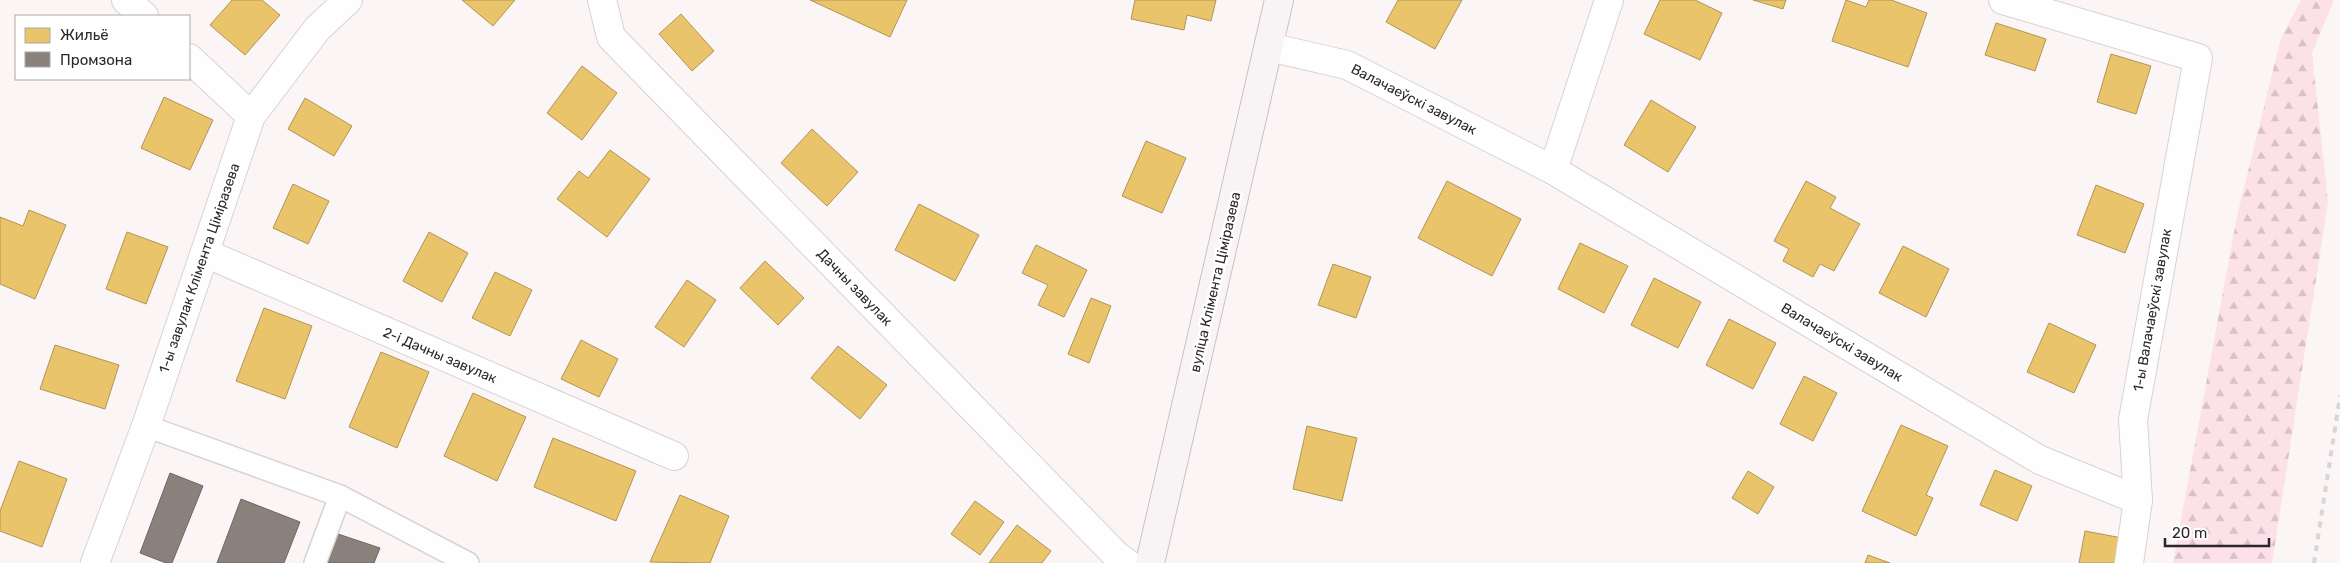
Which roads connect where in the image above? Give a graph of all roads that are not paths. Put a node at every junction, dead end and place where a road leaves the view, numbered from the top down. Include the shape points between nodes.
1 (126, 0) edge
2 (348, 0) edge
3 (602, 0) edge
4 (1279, 0) edge
5 (1609, 0) edge
6 (2003, 0) edge
7 (143, 15) edge
8 (1269, 47) junction
9 (190, 59) edge
10 (251, 116) junction
11 (1553, 170) junction
12 (205, 253) junction
13 (146, 426) junction
14 (674, 456) dead end
15 (340, 496) junction
16 (2138, 500) junction
17 (95, 563) edge
18 (314, 563) edge
19 (468, 563) edge
20 (1128, 563) edge
21 (1150, 563) edge
22 (2129, 563) edge

1 - 7 street
2 - 10 street, 1-ы завулак Клімента Ціміразева via 317,29
3 - 20 street, Дачны завулак via 611,37 1117,556
4 - 8 main road, вуліца Клімента Ціміразева
5 - 11 street
6 - 16 street, 1-ы Валачаеўскі завулак via 2198,58 2133,420
8 - 11 street, Валачаеўскі завулак via 1347,65
8 - 21 main road, вуліца Клімента Ціміразева
9 - 10 street
10 - 12 street, 1-ы завулак Клімента Ціміразева
11 - 16 street, Валачаеўскі завулак via 2040,460
12 - 13 street, 1-ы завулак Клімента Ціміразева
12 - 14 street, 2-і Дачны завулак
13 - 15 lane
13 - 17 street, 1-ы завулак Клімента Ціміразева
15 - 18 lane
15 - 19 lane
16 - 22 street, 1-ы Валачаеўскі завулак

